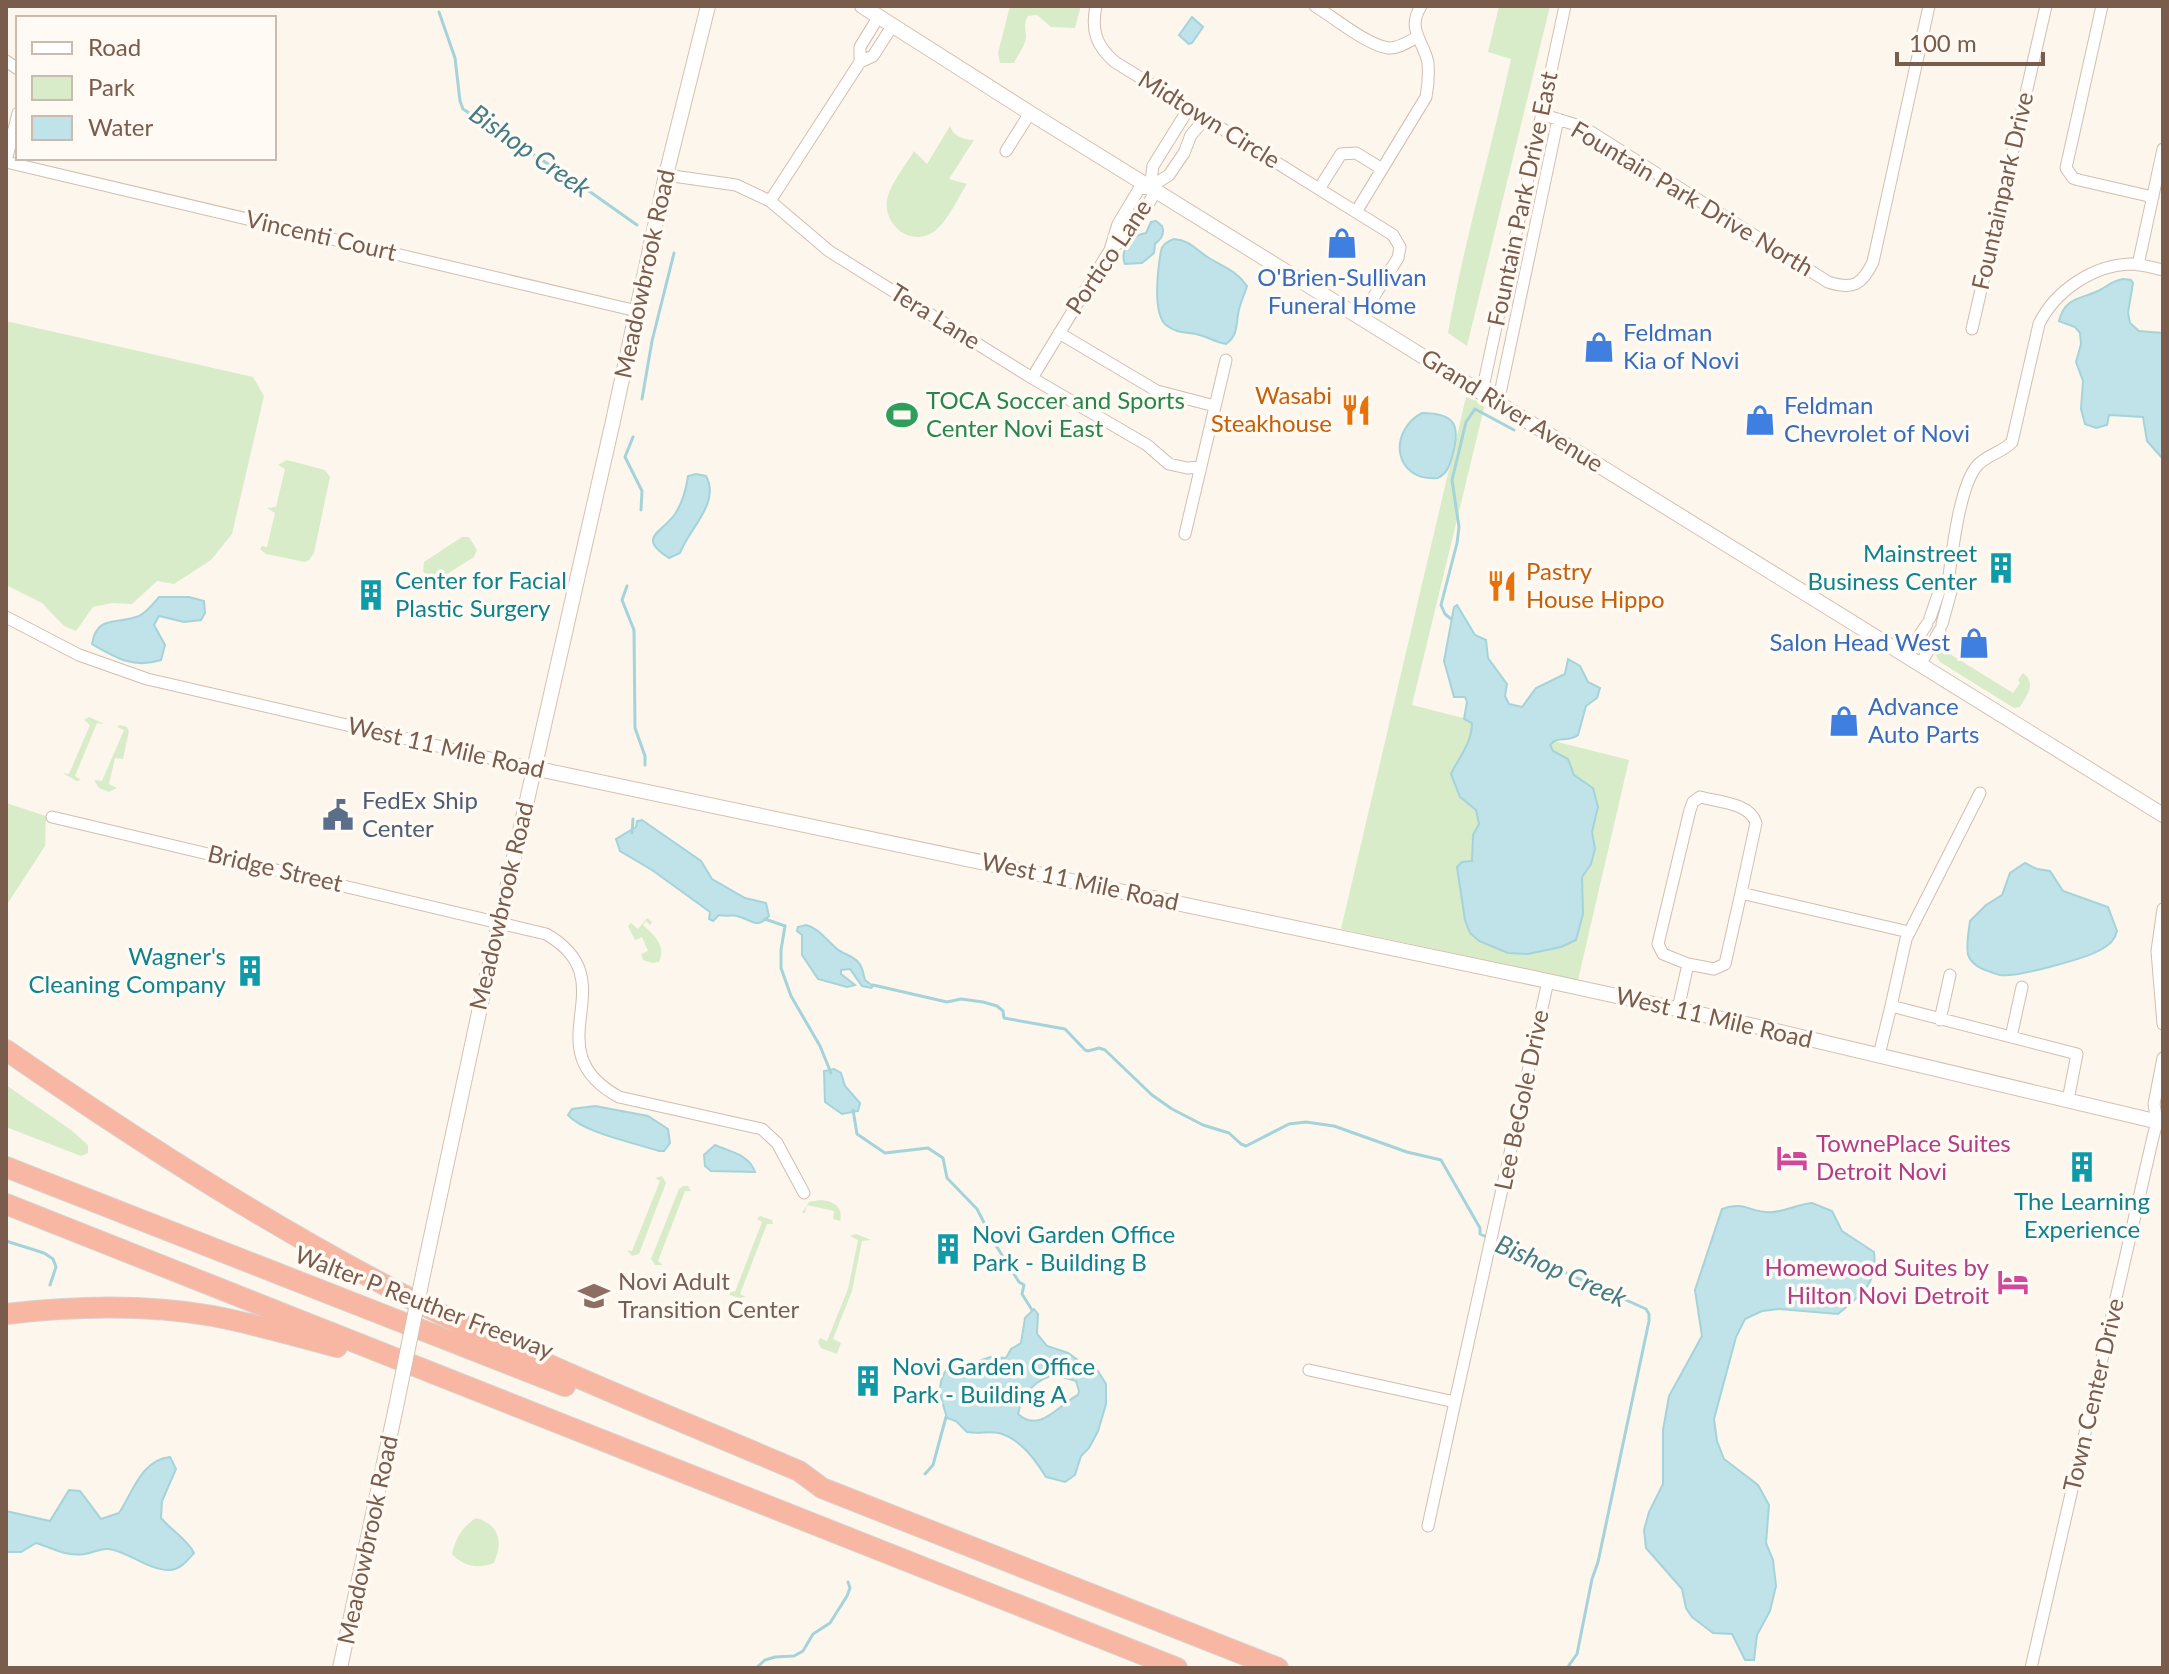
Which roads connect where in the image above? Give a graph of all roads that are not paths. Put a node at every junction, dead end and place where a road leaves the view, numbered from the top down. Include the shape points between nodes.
1 (708, 6) edge
2 (862, 6) edge
3 (1096, 6) edge
4 (1315, 6) edge
5 (1421, 6) edge
6 (1565, 6) edge
7 (1927, 6) edge
8 (2046, 6) edge
9 (2102, 6) edge
10 (879, 16) junction
11 (893, 25) junction
12 (1417, 37) junction
13 (860, 62) junction
14 (1189, 108) junction
15 (1030, 113) junction
16 (1541, 114) junction
17 (1558, 119) junction
18 (16, 121) edge
19 (1204, 122) junction
20 (1167, 143) junction
21 (2163, 149) edge
22 (1006, 151) dead end
23 (1184, 153) junction
24 (6, 161) edge
25 (1382, 169) junction
26 (666, 175) junction
27 (1145, 188) junction
28 (1319, 189) junction
29 (2153, 197) junction
30 (770, 201) junction
31 (1356, 212) junction
32 (2138, 265) junction
33 (2163, 270) edge
34 (637, 311) junction
35 (1361, 317) junction
36 (1972, 329) dead end
37 (1059, 333) junction
38 (1226, 360) dead end
39 (1032, 378) junction
40 (1482, 392) junction
41 (1498, 403) junction
42 (1215, 406) junction
43 (1201, 467) junction
44 (1185, 534) dead end
45 (1948, 583) junction
46 (6, 617) edge
47 (1906, 656) junction
48 (1920, 665) junction
49 (533, 768) junction
50 (1980, 793) dead end
51 (2163, 815) edge
52 (52, 817) dead end
53 (1741, 893) junction
54 (2163, 909) edge
55 (499, 921) junction
56 (1909, 932) junction
57 (1688, 964) junction
58 (1950, 975) dead end
59 (1548, 981) junction
60 (2022, 987) dead end
61 (1891, 1006) junction
62 (1678, 1009) junction
63 (1940, 1020) junction
64 (2163, 1024) edge
65 (2011, 1037) junction
66 (6, 1050) edge
67 (1879, 1055) junction
68 (2163, 1058) edge
69 (2068, 1100) junction
70 (2161, 1120) edge
71 (6, 1167) edge
72 (804, 1193) dead end
73 (6, 1204) edge
74 (6, 1314) edge
75 (411, 1365) junction
76 (1309, 1370) dead end
77 (1455, 1402) junction
78 (822, 1488) junction
79 (1428, 1526) dead end
80 (340, 1668) edge
81 (1177, 1668) edge
82 (1278, 1668) edge
83 (2031, 1668) edge

1 - 26 street, Meadowbrook Road
2 - 10 street, Grand River Avenue
3 - 14 street, Midtown Circle via 1096,38 1105,54
4 - 12 street via 1388,48
5 - 12 street
6 - 16 street, Fountain Park Drive East
7 - 17 street, Fountain Park Drive North via 1873,262 1856,285 1828,282 1583,127
8 - 36 street, Fountainpark Drive
9 - 29 street via 2066,168 2073,178
10 - 11 street, Grand River Avenue
10 - 13 street via 860,47
11 - 13 street via 873,56
11 - 15 street, Grand River Avenue
12 - 25 street via 1427,59 1426,97
13 - 30 street
14 - 19 street, Midtown Circle
14 - 20 street, Portico Lane
15 - 22 street
15 - 27 street, Grand River Avenue
16 - 17 street, Fountain Park Drive North
16 - 40 street, Fountain Park Drive East
17 - 41 street, Fountain Park Drive East
18 - 24 street
19 - 23 street
19 - 28 street, Midtown Circle
20 - 23 street
20 - 27 street, Portico Lane
21 - 29 street
23 - 27 street via 1169,175
24 - 34 street, Vincenti Court
25 - 28 street via 1356,153 1341,154
25 - 31 street
26 - 30 street, Tera Lane via 729,184
26 - 34 street, Meadowbrook Road
27 - 35 street, Grand River Avenue
27 - 37 street, Portico Lane via 1153,196 1145,210 1110,250
28 - 31 street, Midtown Circle
29 - 32 street
30 - 39 street, Tera Lane via 829,251
31 - 35 street, Midtown Circle via 1393,235 1400,247
32 - 33 street
32 - 45 street via 2108,268 2080,281 2046,311 2012,442 1971,475
34 - 49 street, Meadowbrook Road
35 - 40 street, Grand River Avenue
37 - 39 street, Portico Lane
37 - 42 street via 1157,391
38 - 42 street
39 - 43 street, Tera Lane via 1147,445 1169,464
40 - 41 street, Grand River Avenue
41 - 47 street, Grand River Avenue
42 - 43 street
43 - 44 street
45 - 47 street via 1941,586 1928,621
45 - 48 street via 1952,588 1941,627
46 - 49 street, West 11 Mile Road via 79,655 131,674
47 - 48 street, Grand River Avenue
48 - 51 street, Grand River Avenue
49 - 55 street, Meadowbrook Road
49 - 59 street, West 11 Mile Road
50 - 56 street
52 - 55 street, Bridge Street
53 - 56 street
53 - 57 street via 1725,964 1714,969
53 - 57 street via 1754,815 1700,797 1690,810 1658,944 1663,954
54 - 64 street via 2157,951
55 - 72 street, Bridge Street via 546,934 577,964 584,996 579,1051 599,1085 619,1097 762,1129 777,1143
55 - 80 street, Meadowbrook Road, bridge
56 - 61 street
57 - 62 street
58 - 63 street
59 - 62 street, West 11 Mile Road
59 - 77 street, Lee BeGole Drive
60 - 65 street
61 - 63 street
61 - 67 street
62 - 67 street, West 11 Mile Road
63 - 65 street
65 - 69 street via 2077,1054
66 - 78 highway via 184,1170 378,1281 550,1366 799,1471
67 - 69 street, West 11 Mile Road
68 - 70 street, Town Center Drive via 2154,1104
69 - 70 street, West 11 Mile Road
70 - 83 street, Town Center Drive
71 - 78 highway, Walter P Reuther Freeway
73 - 75 highway
74 - 75 highway via 93,1307 210,1316
75 - 81 highway
76 - 77 street
77 - 79 street, Lee BeGole Drive
78 - 82 highway

